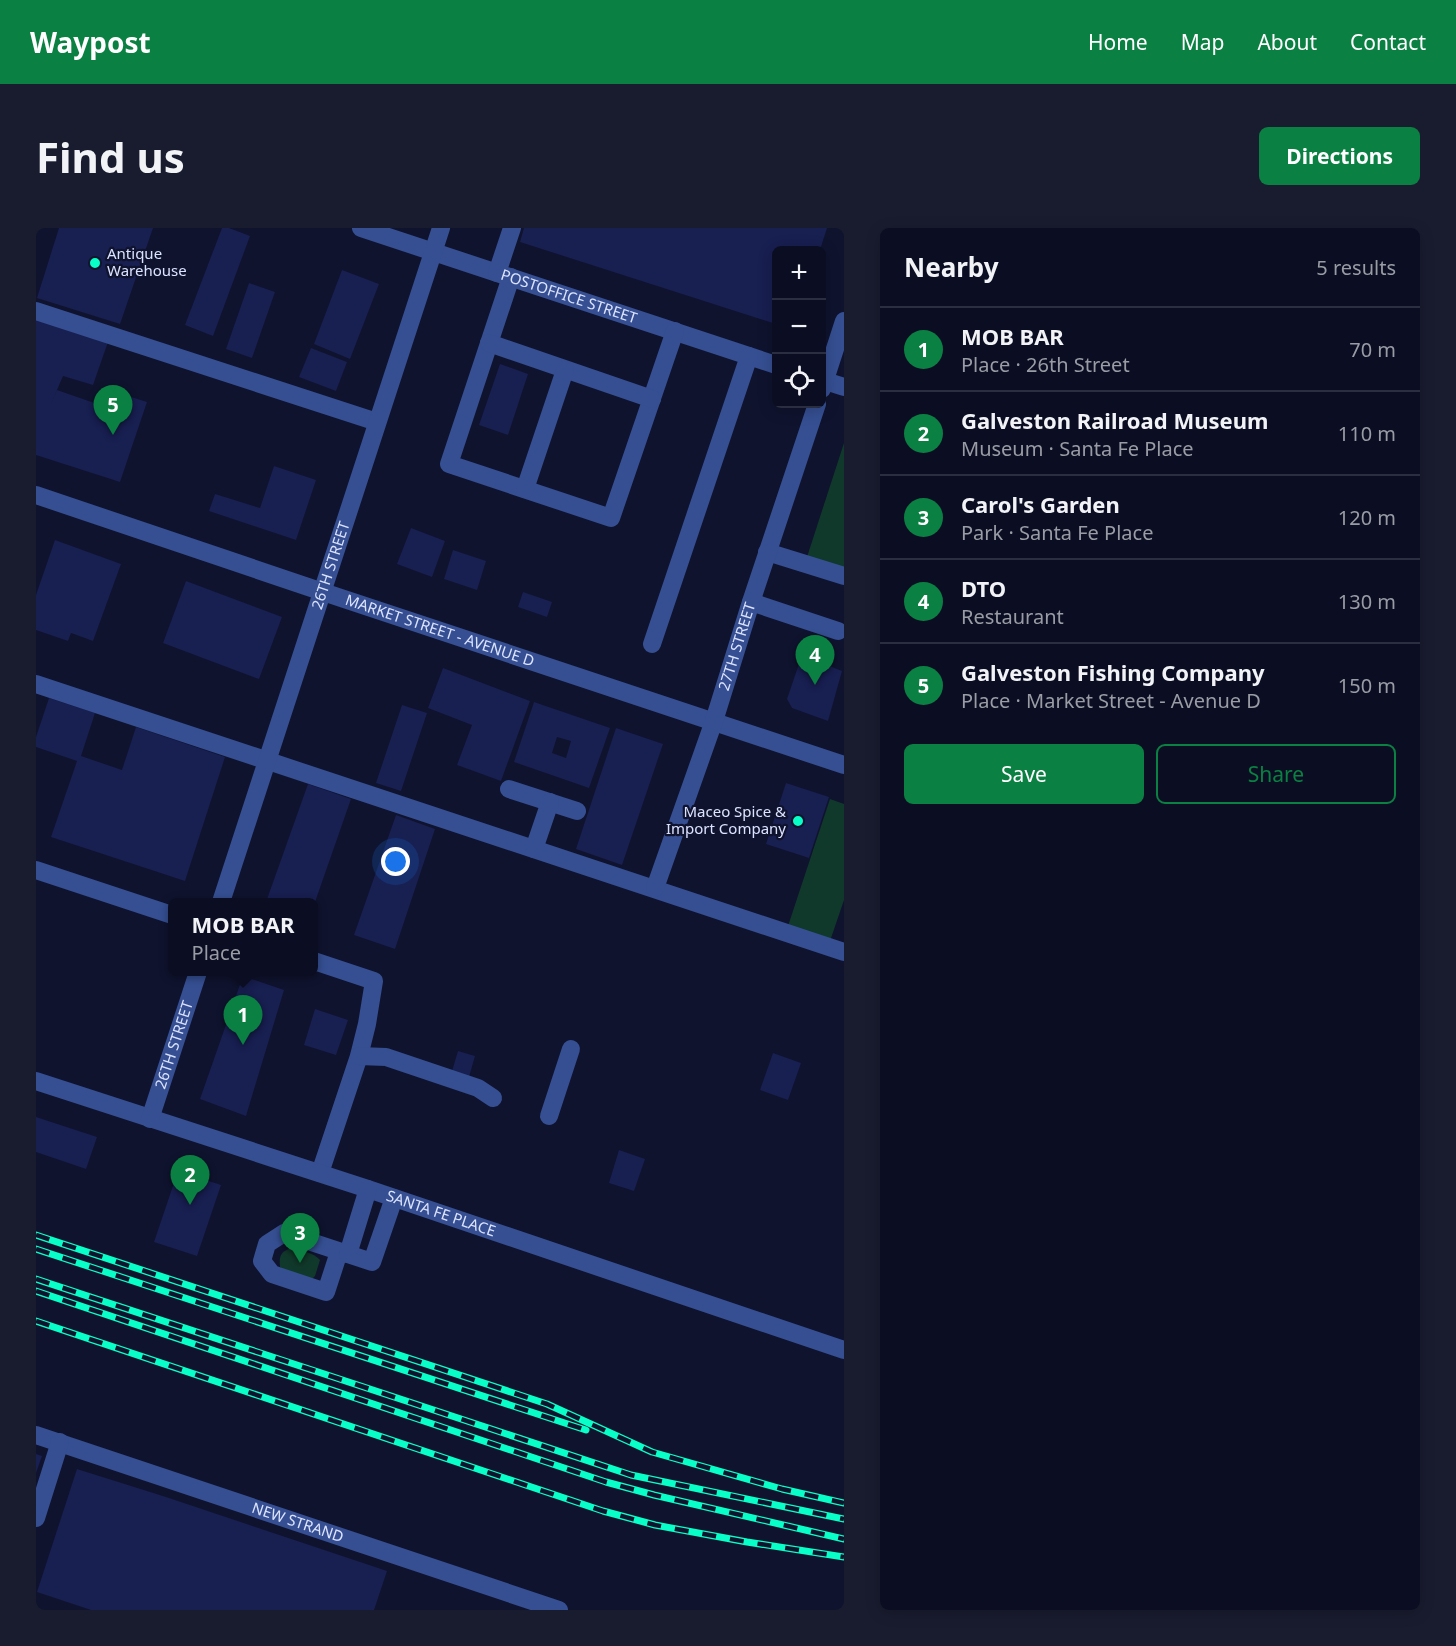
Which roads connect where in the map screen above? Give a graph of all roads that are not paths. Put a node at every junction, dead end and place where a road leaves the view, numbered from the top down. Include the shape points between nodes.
1 (361, 228) edge
2 (441, 228) edge
3 (512, 228) edge
4 (433, 252) junction
5 (504, 275) junction
6 (36, 311) edge
7 (844, 321) edge
8 (675, 331) junction
9 (489, 343) junction
10 (749, 356) junction
11 (772, 363) edge
12 (565, 369) junction
13 (826, 372) edge
14 (826, 384) edge
15 (844, 387) edge
16 (652, 399) junction
17 (816, 408) edge
18 (377, 422) junction
19 (525, 489) junction
20 (36, 495) edge
21 (767, 552) junction
22 (844, 576) edge
23 (323, 592) junction
24 (751, 602) junction
25 (838, 631) dead end
26 (652, 644) dead end
27 (36, 684) edge
28 (714, 721) junction
29 (268, 760) junction
30 (844, 765) edge
31 (509, 789) dead end
32 (550, 802) junction
33 (577, 811) dead end
34 (534, 849) junction
35 (36, 870) edge
36 (655, 888) junction
37 (223, 898) edge
38 (168, 914) edge
39 (844, 952) edge
40 (318, 962) edge
41 (197, 976) edge
42 (571, 1049) dead end
43 (359, 1056) junction
44 (36, 1081) edge
45 (493, 1098) dead end
46 (549, 1116) dead end
47 (150, 1119) junction
48 (320, 1173) junction
49 (368, 1189) junction
50 (394, 1198) junction
51 (344, 1253) junction
52 (844, 1350) edge
53 (36, 1435) edge
54 (60, 1442) junction
55 (36, 1518) edge
56 (559, 1610) edge

1 - 4 street, POSTOFFICE STREET
2 - 4 street, 26TH STREET
3 - 5 street
4 - 5 street, POSTOFFICE STREET
4 - 18 street, 26TH STREET
5 - 8 street, POSTOFFICE STREET
5 - 9 street
6 - 18 street
7 - 13 street
8 - 10 street, POSTOFFICE STREET
8 - 16 street
9 - 12 street
9 - 19 street via 449,464
10 - 11 street, POSTOFFICE STREET
10 - 26 street
12 - 16 street
12 - 19 street
14 - 15 street
16 - 19 street via 611,518
17 - 21 street, 27TH STREET
18 - 23 street, 26TH STREET
20 - 23 street, MARKET STREET - AVENUE D
21 - 22 street
21 - 24 street, 27TH STREET
23 - 28 street, MARKET STREET - AVENUE D
23 - 29 street, 26TH STREET
24 - 25 street
24 - 28 street, 27TH STREET
27 - 29 street
28 - 30 street, MARKET STREET - AVENUE D
28 - 36 street, 27TH STREET
29 - 34 street
29 - 37 street, 26TH STREET
31 - 32 street
32 - 33 street
32 - 34 street
34 - 36 street
35 - 38 street
36 - 39 street
40 - 43 street via 374,981
41 - 47 street, 26TH STREET
42 - 46 street
43 - 45 street via 386,1057 478,1088
43 - 48 street
44 - 47 street, SANTA FE PLACE
47 - 48 street, SANTA FE PLACE
48 - 49 street, SANTA FE PLACE
49 - 50 street, SANTA FE PLACE
49 - 51 street
50 - 51 street via 372,1263
50 - 52 street, SANTA FE PLACE
51 - 51 street via 326,1292 272,1274 262,1261 267,1244 284,1233
53 - 54 street, NEW STRAND
54 - 55 street
54 - 56 street, NEW STRAND

